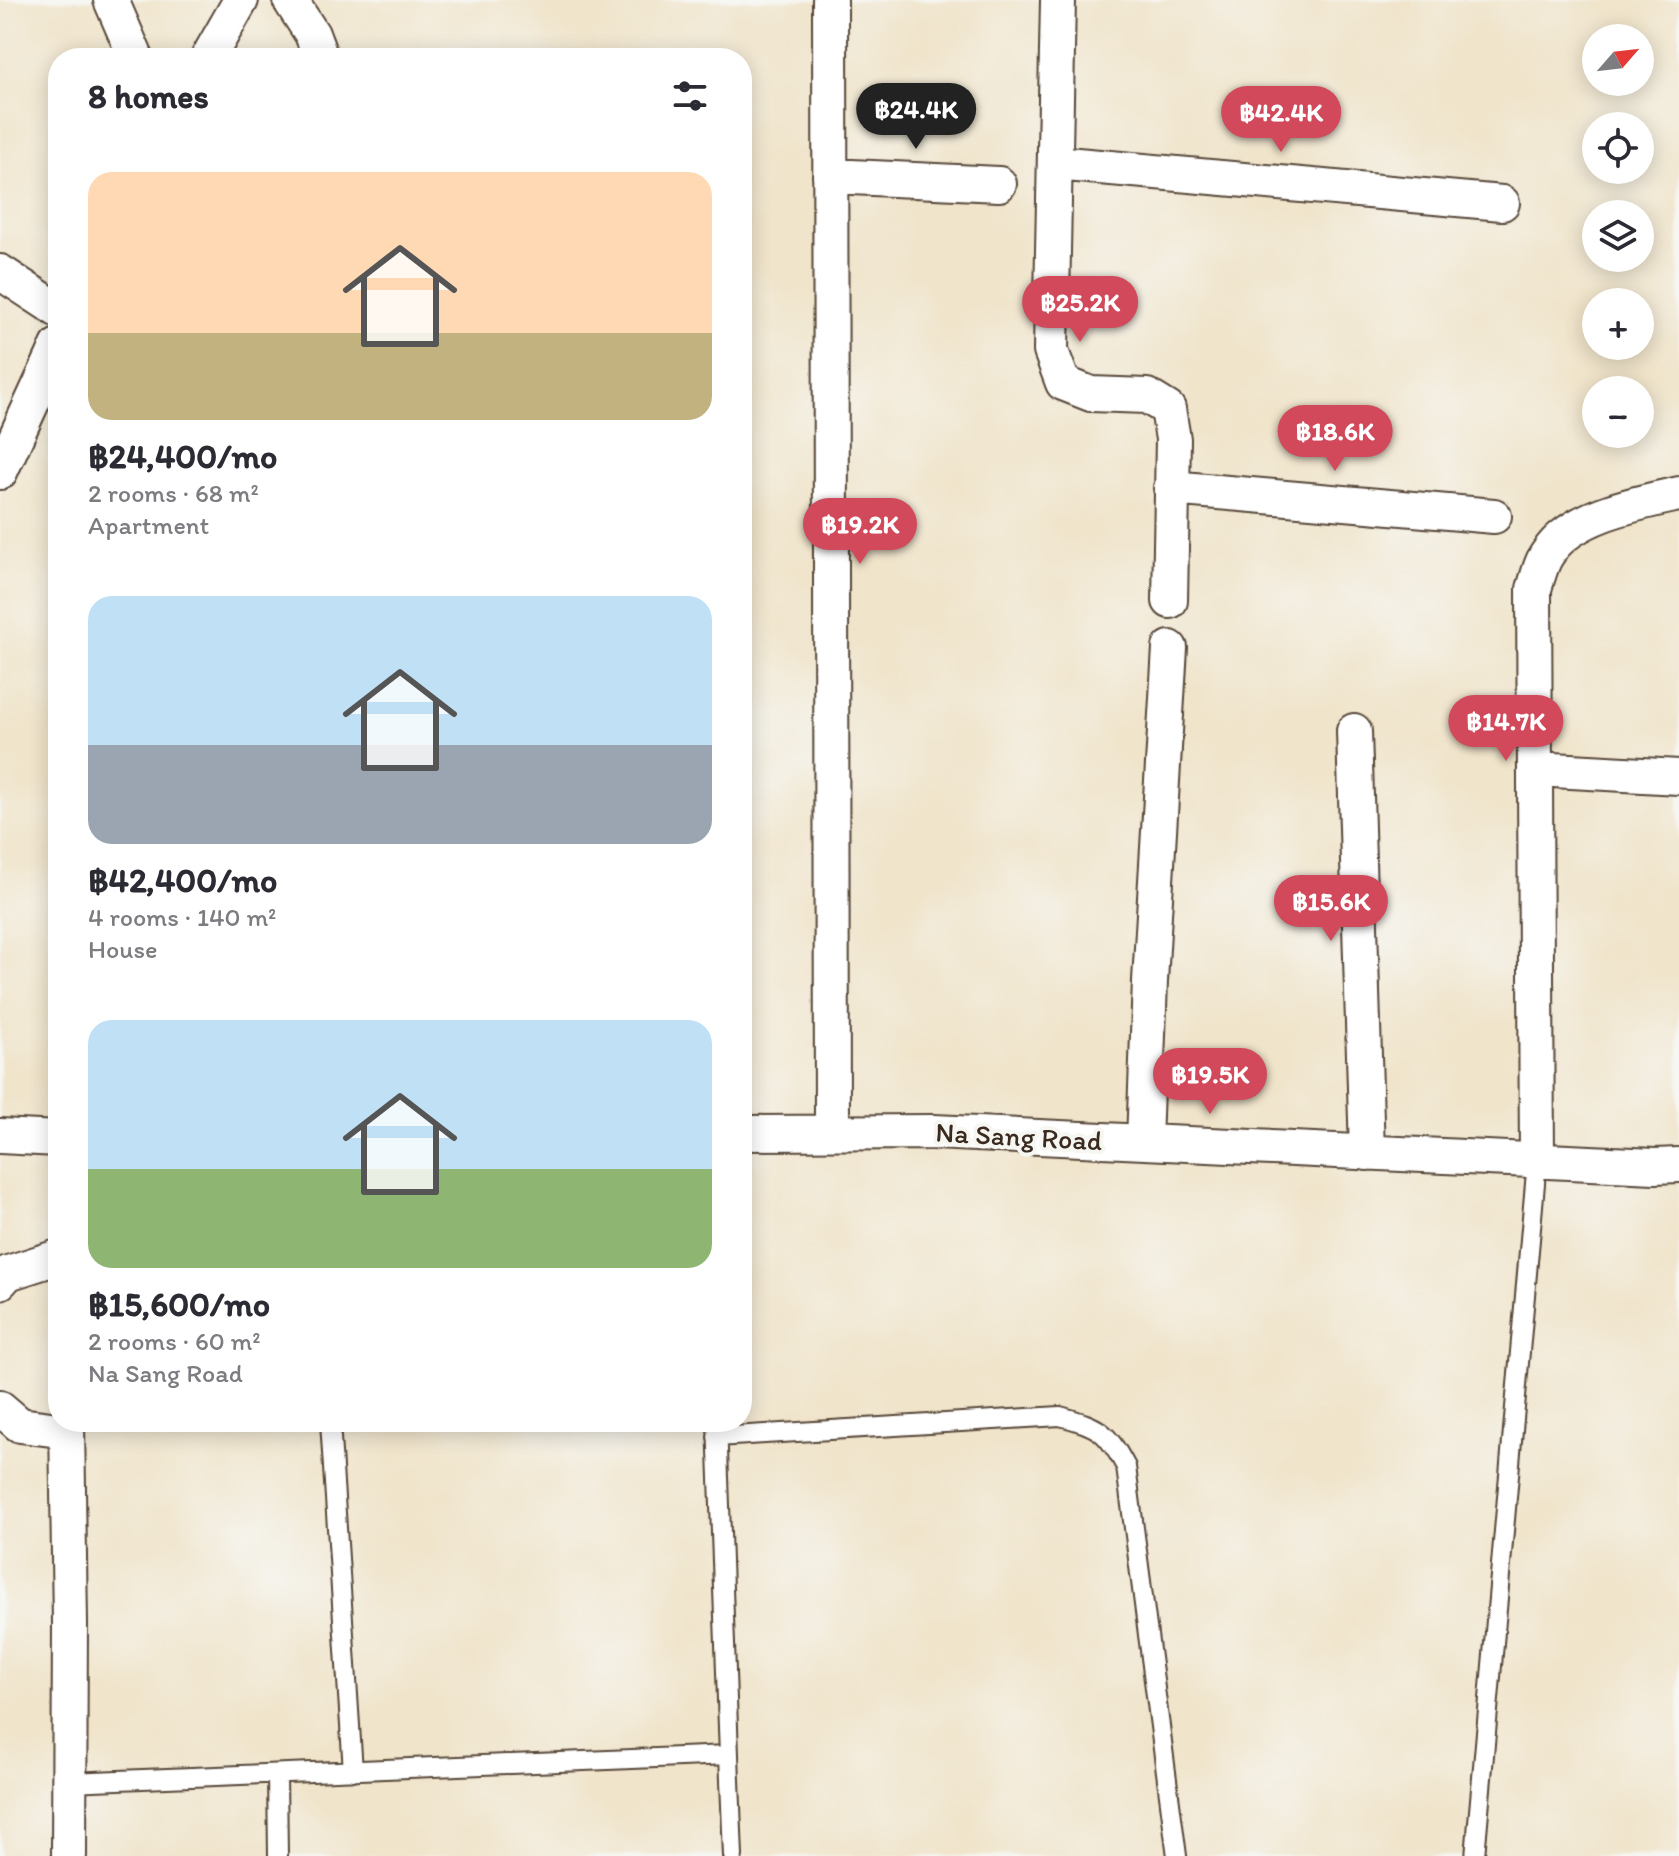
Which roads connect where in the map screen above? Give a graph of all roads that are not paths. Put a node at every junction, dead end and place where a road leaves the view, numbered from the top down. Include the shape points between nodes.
1 (111, 0) edge
2 (241, 0) edge
3 (290, 0) edge
4 (830, 0) edge
5 (1058, 0) edge
6 (132, 48) edge
7 (214, 48) edge
8 (317, 48) edge
9 (1055, 163) junction
10 (830, 176) junction
11 (999, 184) dead end
12 (1502, 203) dead end
13 (0, 272) edge
14 (48, 303) edge
15 (48, 368) edge
16 (0, 472) edge
17 (1171, 488) junction
18 (1679, 494) edge
19 (1494, 516) dead end
20 (1170, 601) dead end
21 (1170, 648) dead end
22 (1354, 731) dead end
23 (1535, 769) junction
24 (1679, 777) edge
25 (832, 1132) junction
26 (752, 1133) edge
27 (0, 1136) edge
28 (48, 1138) edge
29 (1144, 1142) junction
30 (1367, 1153) junction
31 (1537, 1161) junction
32 (1679, 1165) edge
33 (48, 1260) edge
34 (3, 1272) edge
35 (0, 1408) edge
36 (48, 1426) edge
37 (752, 1429) edge
38 (67, 1432) edge
39 (331, 1432) edge
40 (717, 1432) edge
41 (729, 1755) junction
42 (353, 1771) junction
43 (277, 1774) junction
44 (69, 1782) junction
45 (69, 1856) edge
46 (278, 1856) edge
47 (733, 1856) edge
48 (1177, 1856) edge
49 (1475, 1856) edge

1 - 6 street
2 - 7 street
3 - 8 street
4 - 10 street
5 - 9 street
9 - 12 street
9 - 17 street via 1051,351 1063,383 1091,394 1147,396 1168,409
10 - 11 street
10 - 25 street
13 - 14 street
15 - 16 street
17 - 19 street
17 - 20 street
18 - 23 street via 1626,506 1578,525 1548,552 1534,589
21 - 29 street
22 - 30 street
23 - 24 street
23 - 31 street
25 - 26 street, Na Sang Road
25 - 29 street, Na Sang Road
27 - 28 street
29 - 30 street, Na Sang Road
30 - 31 street, Na Sang Road
31 - 32 street, Na Sang Road
31 - 49 lane
33 - 34 street
35 - 36 street via 20,1425
37 - 48 lane via 1060,1416 1092,1425 1112,1440 1126,1467
38 - 44 street
39 - 42 lane
40 - 41 lane
41 - 42 lane
41 - 47 lane
42 - 43 lane
43 - 44 lane
43 - 46 lane
44 - 45 street

